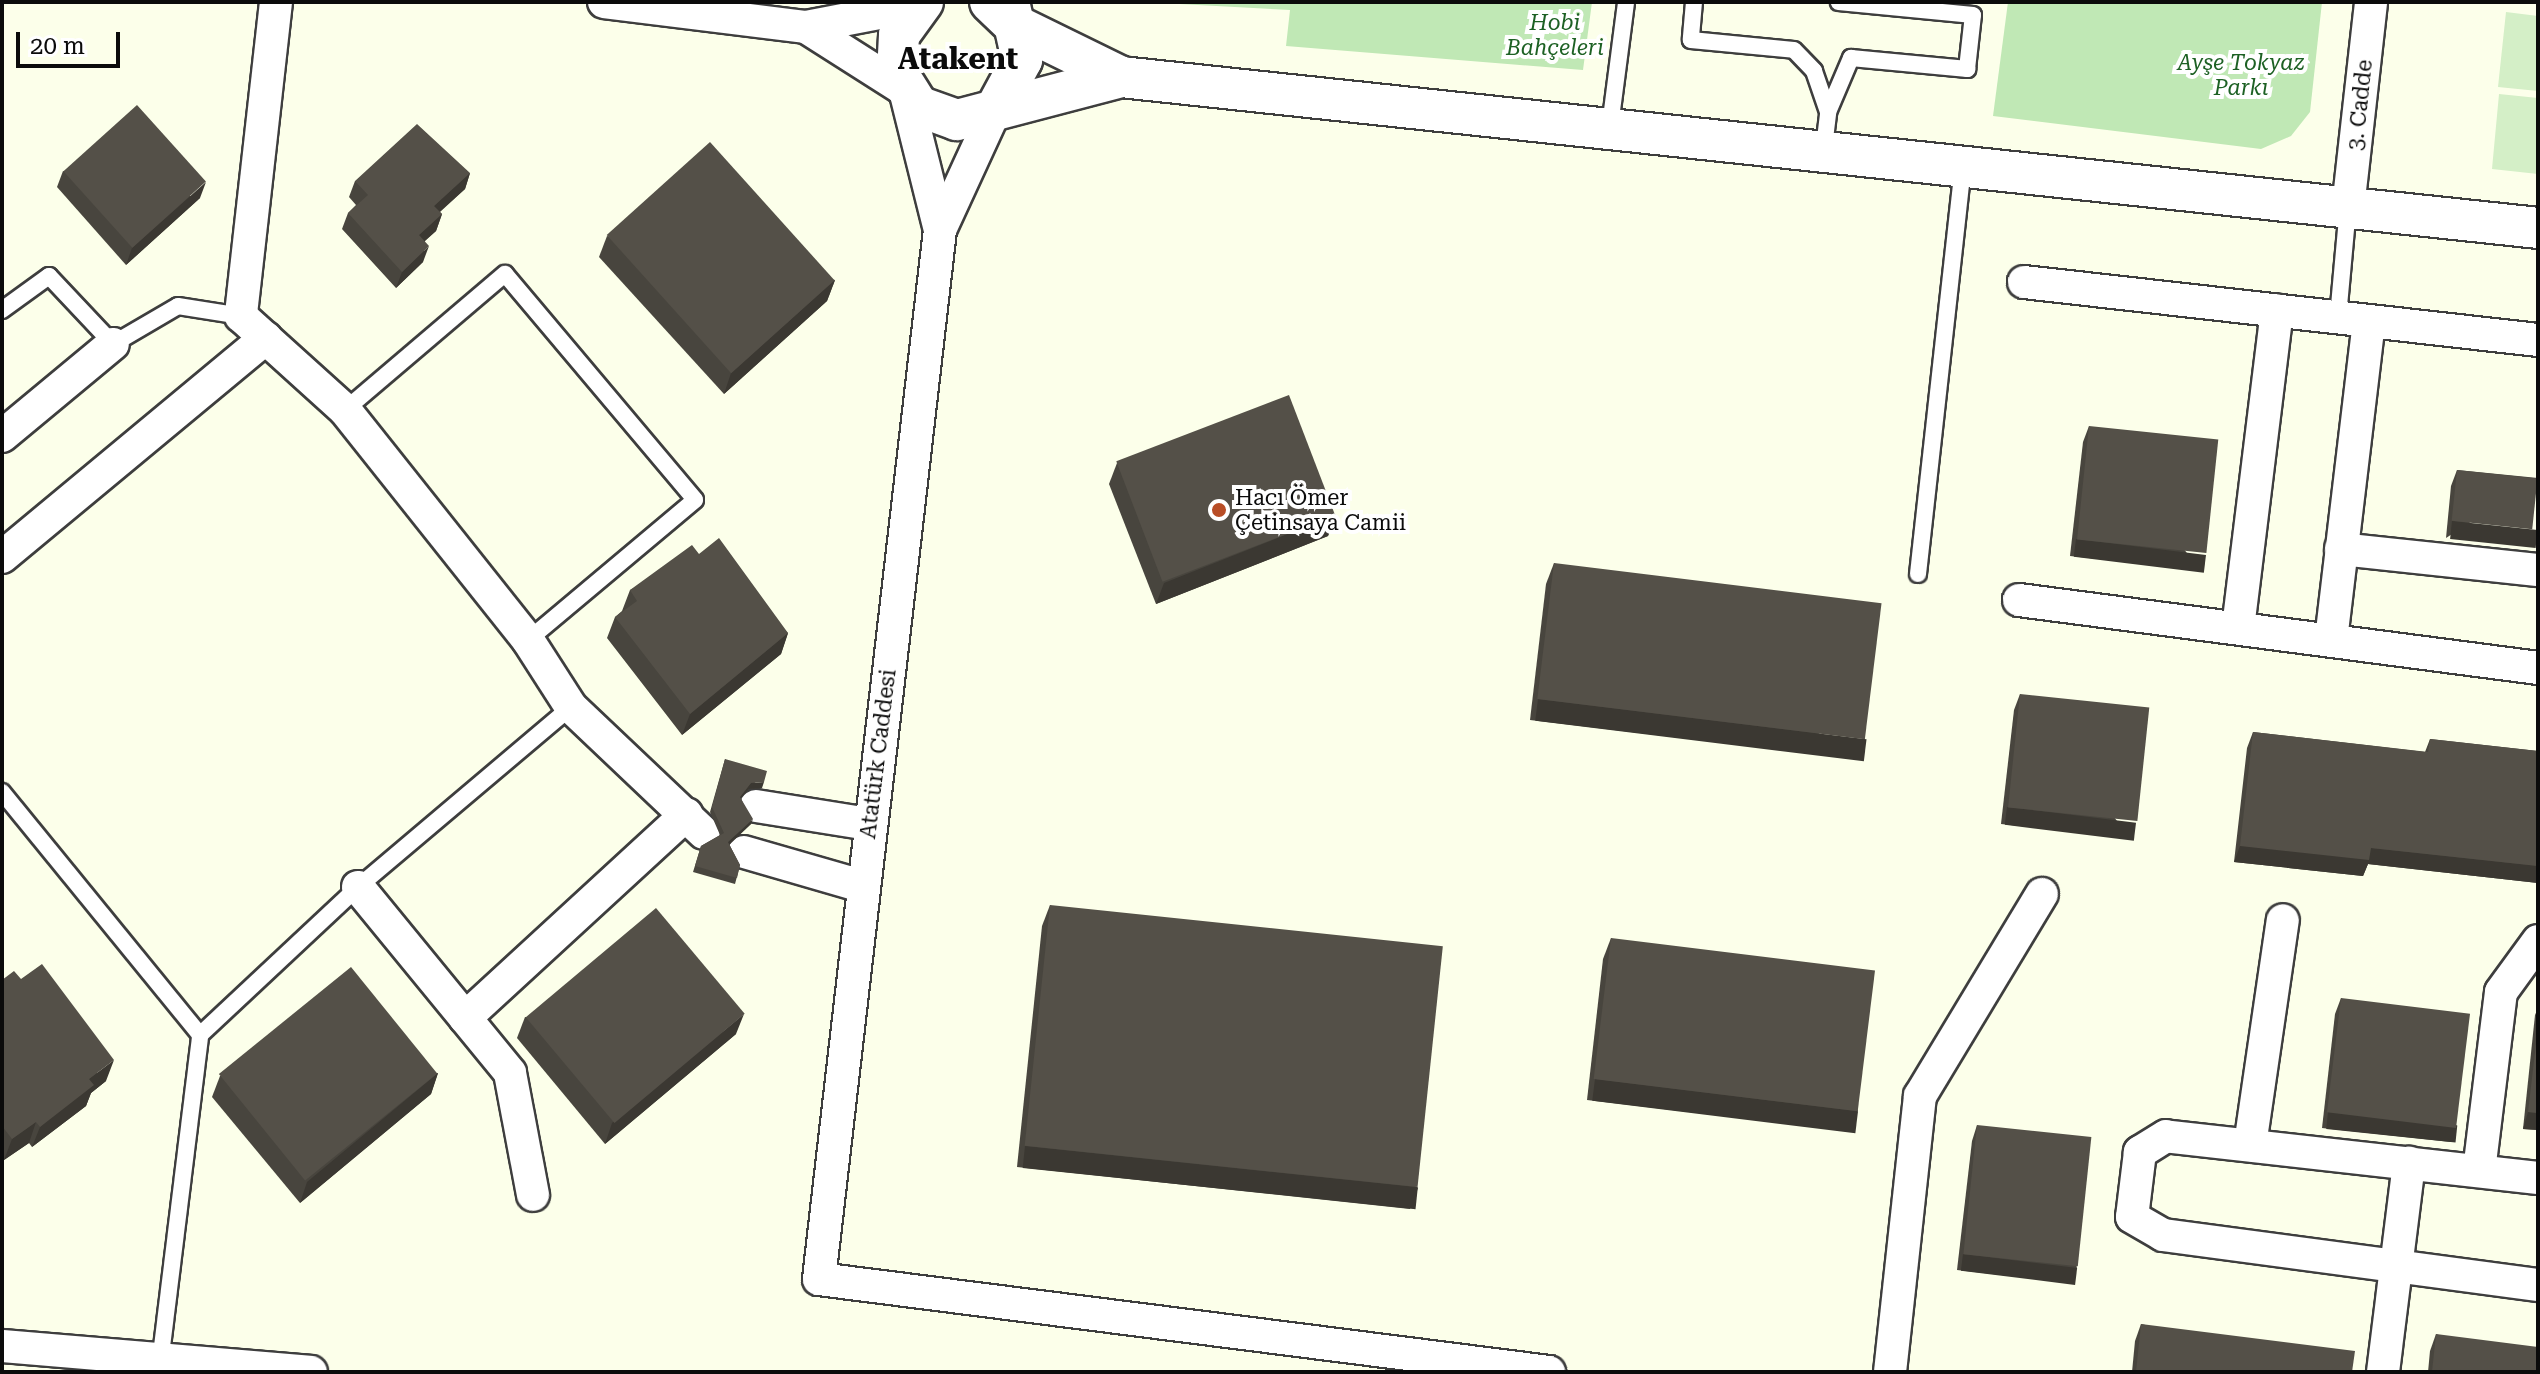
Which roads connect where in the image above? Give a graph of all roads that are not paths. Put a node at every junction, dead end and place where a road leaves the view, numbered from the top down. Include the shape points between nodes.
1 (276, 2) edge
2 (604, 2) edge
3 (1626, 2) edge
4 (1694, 2) edge
5 (1839, 2) edge
6 (2371, 2) edge
7 (924, 3) edge
8 (1004, 9) edge
9 (796, 19) edge
10 (1121, 77) junction
11 (905, 90) junction
12 (996, 108) junction
13 (1610, 126) junction
14 (1826, 129) junction
15 (1963, 162) junction
16 (2348, 208) junction
17 (2538, 228) edge
18 (940, 230) junction
19 (2024, 282) dead end
20 (2, 310) edge
21 (2277, 310) junction
22 (241, 316) junction
23 (2338, 317) junction
24 (2369, 321) junction
25 (266, 338) junction
26 (2538, 340) edge
27 (113, 344) junction
28 (345, 410) junction
29 (2, 436) edge
30 (2341, 549) junction
31 (2, 557) edge
32 (2538, 570) edge
33 (1918, 574) dead end
34 (2019, 600) dead end
35 (2238, 628) junction
36 (528, 640) junction
37 (2331, 640) junction
38 (2538, 668) edge
39 (571, 707) junction
40 (2, 792) edge
41 (756, 806) dead end
42 (869, 824) junction
43 (744, 852) dead end
44 (862, 886) junction
45 (358, 887) junction
46 (2042, 894) dead end
47 (2283, 920) dead end
48 (2538, 941) edge
49 (465, 1018) junction
50 (200, 1035) junction
51 (2250, 1145) junction
52 (2409, 1163) junction
53 (2479, 1171) junction
54 (2538, 1178) edge
55 (533, 1195) dead end
56 (2396, 1266) junction
57 (2538, 1285) edge
58 (2, 1346) edge
59 (160, 1363) junction
60 (311, 1372) edge
61 (1549, 1372) edge
62 (1890, 1372) edge
63 (2383, 1372) edge

1 - 22 street
2 - 9 street
3 - 13 lane
4 - 14 lane via 1691,40 1794,50 1814,71
5 - 14 lane via 1973,15 1967,69 1851,58
6 - 16 street, 3. Cadde
7 - 9 street
7 - 11 street via 897,44
8 - 10 street
8 - 12 street via 1022,60
9 - 11 street
10 - 12 street
10 - 13 street
11 - 12 street via 936,117 967,119
11 - 18 street
12 - 18 street
13 - 14 street
14 - 15 street
15 - 16 street
15 - 33 lane
16 - 17 street
16 - 23 lane
18 - 42 street, Atatürk Caddesi
19 - 21 street
20 - 27 lane via 49,276
21 - 23 street
21 - 35 street
22 - 25 street
22 - 27 lane via 178,306
23 - 24 street
24 - 26 street
24 - 30 street
25 - 28 street
25 - 31 street
27 - 29 street
28 - 36 street
28 - 36 lane via 505,274 695,500
30 - 32 street
30 - 37 street
34 - 35 street
35 - 37 street
36 - 39 street
37 - 38 street
39 - 45 lane
39 - 49 street via 697,817
40 - 50 lane
41 - 42 street
42 - 44 street, Atatürk Caddesi
43 - 44 street
44 - 61 street, Atatürk Caddesi via 819,1279
45 - 49 street
45 - 50 lane
46 - 62 street via 1920,1096
47 - 51 street
48 - 53 street via 2501,992
49 - 55 street via 510,1073
50 - 59 lane
51 - 52 street
51 - 56 street via 2166,1136 2140,1152 2132,1217 2163,1235
52 - 53 street
52 - 56 street
53 - 54 street
56 - 57 street
56 - 63 street
58 - 59 street
59 - 60 street

